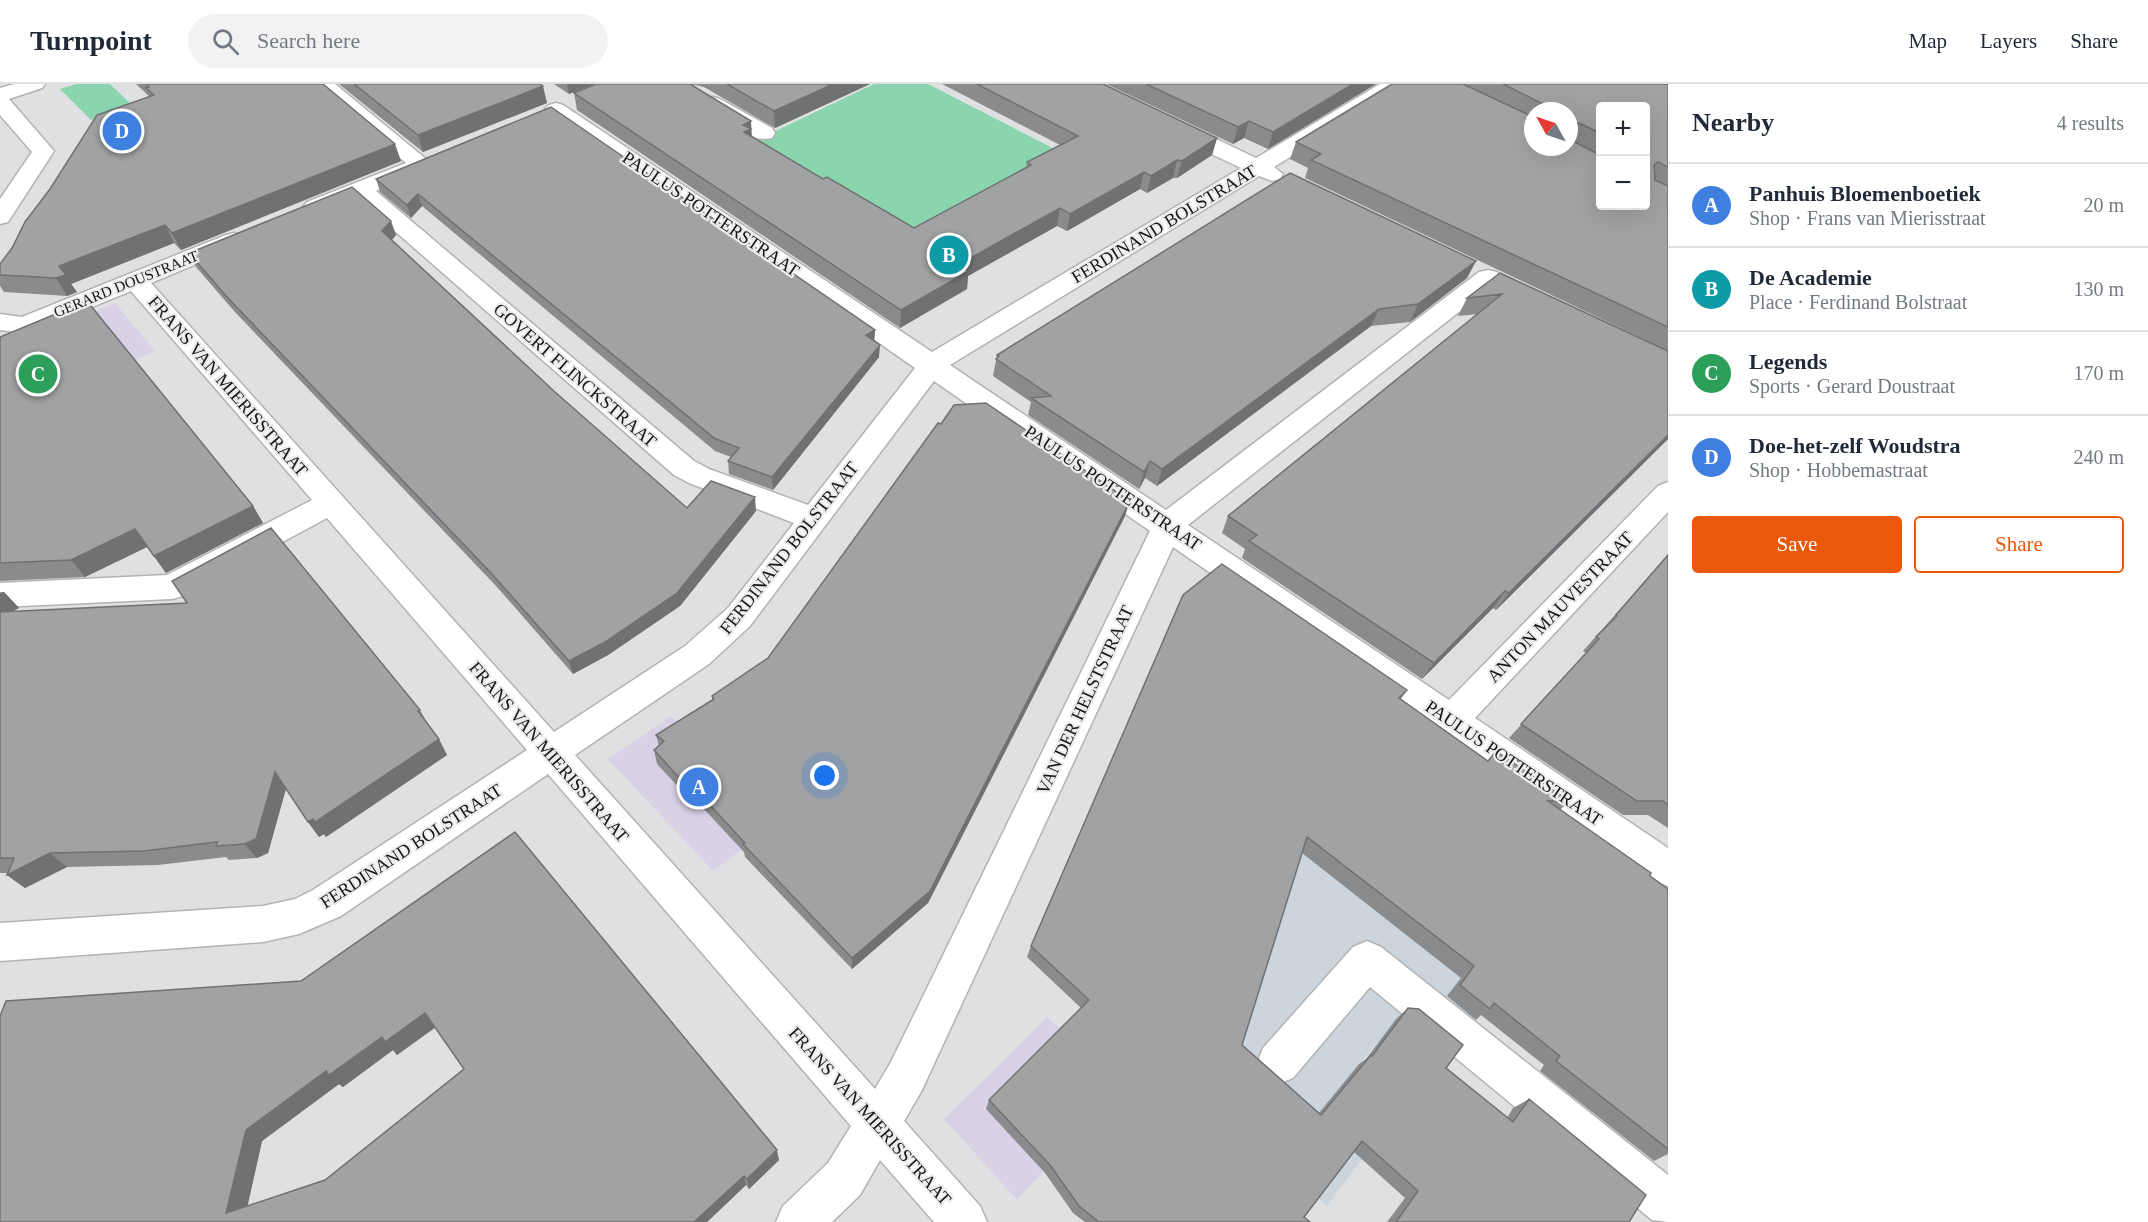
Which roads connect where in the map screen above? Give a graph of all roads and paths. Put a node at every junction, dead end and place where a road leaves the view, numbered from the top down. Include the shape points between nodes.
1 (35, 84) edge
2 (322, 84) edge
3 (1395, 84) edge
4 (696, 93) edge
5 (0, 95) edge
6 (0, 102) edge
7 (556, 104) dead end
8 (1155, 118) edge
9 (764, 133) dead end
10 (1258, 167) junction
11 (1289, 182) edge
12 (360, 189) junction
13 (296, 215) edge
14 (0, 217) edge
15 (253, 232) edge
16 (1488, 277) dead end
17 (135, 280) junction
18 (0, 322) edge
19 (932, 364) junction
20 (1668, 493) edge
21 (331, 503) junction
22 (815, 519) junction
23 (1167, 525) junction
24 (0, 595) edge
25 (1452, 720) junction
26 (551, 755) junction
27 (1668, 869) edge
28 (0, 942) edge
29 (1278, 1063) dead end
30 (877, 1124) junction
31 (1668, 1204) edge
32 (799, 1222) edge
33 (964, 1222) edge

1 - 5 street
2 - 12 street via 432,160
3 - 10 street, FERDINAND BOLSTRAAT
4 - 9 street
6 - 14 street via 44,151
7 - 19 street, PAULUS POTTERSTRAAT
8 - 10 street
10 - 11 street
10 - 19 street, FERDINAND BOLSTRAAT
12 - 13 street
12 - 22 street, GOVERT FLINCKSTRAAT via 684,468
15 - 17 street, GERARD DOUSTRAAT
16 - 23 street, VAN DER HELSTSTRAAT
17 - 18 street, GERARD DOUSTRAAT via 24,325
17 - 21 street, FRANS VAN MIERISSTRAAT
19 - 22 street, FERDINAND BOLSTRAAT
19 - 23 street, PAULUS POTTERSTRAAT
20 - 25 street, ANTON MAUVESTRAAT
21 - 24 street via 172,587
21 - 26 street, FRANS VAN MIERISSTRAAT
22 - 26 street, FERDINAND BOLSTRAAT via 720,637
23 - 25 street, PAULUS POTTERSTRAAT
23 - 30 street, VAN DER HELSTSTRAAT via 906,1077
25 - 27 street, PAULUS POTTERSTRAAT
26 - 28 street, FERDINAND BOLSTRAAT via 352,888 299,916 263,924
26 - 30 street, FRANS VAN MIERISSTRAAT
29 - 31 street via 1367,960
30 - 32 street, VAN DER HELSTSTRAAT via 844,1179
30 - 33 street, FRANS VAN MIERISSTRAAT

